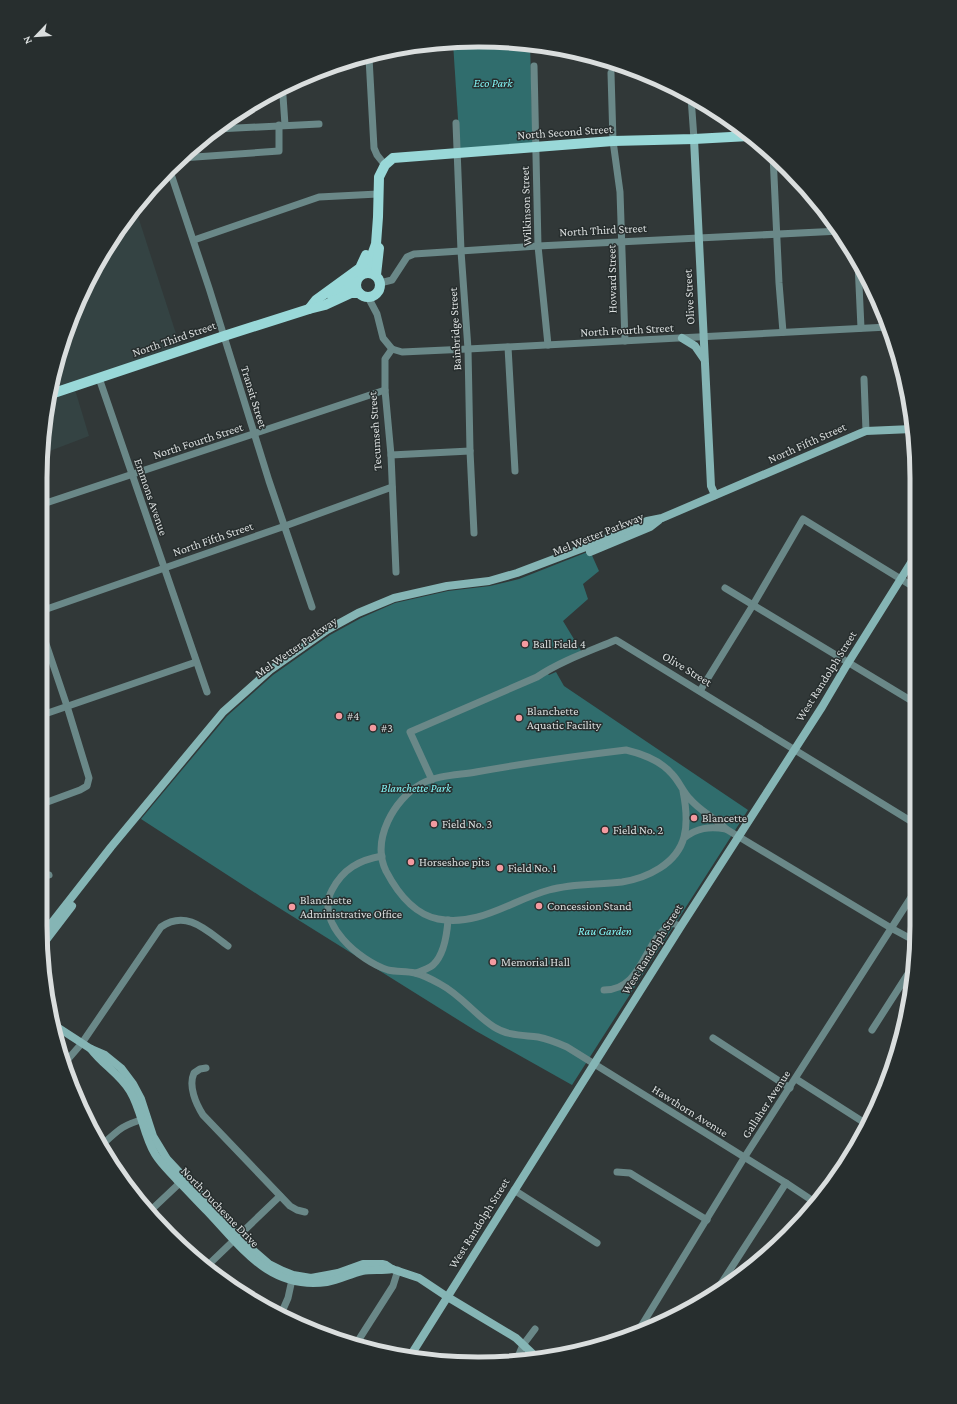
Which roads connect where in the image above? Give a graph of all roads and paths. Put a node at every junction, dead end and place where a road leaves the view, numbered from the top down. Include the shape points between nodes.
1 (366, 62) edge
2 (534, 66) dead end
3 (611, 73) dead end
4 (282, 94) edge
5 (691, 104) edge
6 (456, 123) dead end
7 (319, 124) dead end
8 (282, 125) junction
9 (228, 127) edge
10 (742, 136) edge
11 (694, 139) junction
12 (613, 141) junction
13 (535, 147) junction
14 (458, 153) junction
15 (190, 157) edge
16 (773, 163) edge
17 (385, 165) junction
18 (171, 175) edge
19 (378, 194) junction
20 (832, 231) edge
21 (776, 234) junction
22 (698, 238) junction
23 (194, 240) junction
24 (623, 242) junction
25 (538, 246) junction
26 (461, 251) junction
27 (371, 275) junction
28 (859, 275) edge
29 (356, 281) junction
30 (363, 295) junction
31 (309, 309) junction
32 (882, 327) edge
33 (861, 328) junction
34 (783, 332) junction
35 (224, 336) junction
36 (703, 337) junction
37 (682, 338) junction
38 (625, 341) junction
39 (548, 345) junction
40 (508, 347) junction
41 (392, 349) junction
42 (468, 349) junction
43 (705, 362) junction
44 (99, 378) junction
45 (864, 379) dead end
46 (385, 390) junction
47 (55, 393) edge
48 (907, 430) edge
49 (866, 431) junction
50 (254, 434) junction
51 (470, 451) junction
52 (391, 455) junction
53 (516, 471) dead end
54 (131, 474) junction
55 (392, 487) junction
56 (715, 495) junction
57 (47, 503) edge
58 (285, 526) junction
59 (474, 533) dead end
60 (910, 565) edge
61 (165, 568) junction
62 (396, 572) dead end
63 (525, 573) junction
64 (901, 579) junction
65 (910, 585) edge
66 (725, 588) dead end
67 (754, 605) junction
68 (312, 607) dead end
69 (47, 609) edge
70 (47, 646) edge
71 (196, 662) junction
72 (848, 662) junction
73 (700, 691) junction
74 (207, 692) dead end
75 (910, 700) edge
76 (68, 706) junction
77 (47, 713) edge
78 (794, 750) junction
79 (432, 780) junction
80 (683, 791) junction
81 (47, 802) edge
82 (910, 820) edge
83 (726, 829) junction
84 (684, 838) junction
85 (738, 838) junction
86 (382, 856) junction
87 (910, 899) edge
88 (448, 920) junction
89 (681, 926) junction
90 (891, 928) junction
91 (47, 929) edge
92 (910, 938) edge
93 (47, 939) edge
94 (228, 946) dead end
95 (416, 973) junction
96 (907, 976) edge
97 (604, 990) dead end
98 (60, 1029) edge
99 (872, 1030) dead end
100 (713, 1038) dead end
101 (82, 1043) junction
102 (69, 1059) edge
103 (594, 1064) junction
104 (206, 1068) dead end
105 (796, 1079) junction
106 (790, 1088) junction
107 (144, 1118) junction
108 (863, 1122) edge
109 (105, 1142) edge
110 (744, 1158) junction
111 (616, 1172) dead end
112 (182, 1180) junction
113 (786, 1183) junction
114 (514, 1190) junction
115 (280, 1196) junction
116 (811, 1200) edge
117 (153, 1208) edge
118 (305, 1212) dead end
119 (707, 1220) junction
120 (236, 1238) junction
121 (598, 1243) dead end
122 (210, 1263) edge
123 (395, 1270) junction
124 (292, 1277) junction
125 (723, 1280) edge
126 (446, 1296) junction
127 (283, 1310) edge
128 (647, 1323) edge
129 (535, 1329) dead end
130 (359, 1340) edge
131 (523, 1344) junction
132 (413, 1352) edge
133 (532, 1353) edge
134 (519, 1355) edge

1 - 17 street via 374,148
2 - 13 street, Wilkinson Street
3 - 12 street, Howard Street
4 - 8 street
5 - 11 street, Olive Street
6 - 14 street, Bainbridge Street
7 - 8 street
8 - 9 street
8 - 15 street via 279,151
10 - 11 main road, North Second Street
11 - 12 main road, North Second Street
11 - 22 street, Olive Street
12 - 13 main road, North Second Street
12 - 24 street, Howard Street
13 - 14 main road, North Second Street
13 - 25 street, Wilkinson Street
14 - 17 main road, North Second Street via 393,158
14 - 26 street, Bainbridge Street
16 - 21 street
17 - 19 main road via 379,177
18 - 23 street, Transit Street
19 - 23 street via 319,197
19 - 27 main road via 376,244
20 - 21 street, North Third Street
21 - 22 street, North Third Street
21 - 34 street
22 - 24 street, North Third Street
22 - 36 street, Olive Street
23 - 35 street, Transit Street
24 - 25 street, North Third Street
24 - 38 street, Howard Street
25 - 26 street, North Third Street
25 - 39 street, Wilkinson Street
26 - 27 street, North Third Street via 414,254 407,257 392,280
26 - 42 street, Bainbridge Street
27 - 29 main road, North Third Street via 360,275
27 - 30 main road, North Third Street via 380,288 373,296
27 - 31 main road, North Third Street via 316,300
28 - 33 street
29 - 30 main road via 356,287
29 - 31 main road, North Third Street
30 - 31 main road, North Third Street via 351,293 326,305
30 - 41 street via 377,314 383,338
31 - 35 main road, North Third Street
32 - 33 street, North Fourth Street
33 - 34 street, North Fourth Street
34 - 36 street, North Fourth Street
35 - 44 main road, North Third Street
35 - 50 street, Transit Street
36 - 37 street, North Fourth Street
36 - 43 street, Olive Street
37 - 38 street, North Fourth Street
37 - 43 street via 699,350
38 - 39 street, North Fourth Street
39 - 40 street, North Fourth Street
40 - 42 street, North Fourth Street
40 - 53 street
41 - 42 street, North Fourth Street via 402,352
41 - 46 street, Tecumseh Street via 385,359
42 - 51 street, Bainbridge Street
43 - 56 street, Olive Street via 711,486
44 - 47 main road, North Third Street
44 - 54 street, Emmons Avenue
45 - 49 street
46 - 50 street, North Fourth Street
46 - 52 street, Tecumseh Street
48 - 49 street, North Fifth Street
49 - 56 street, North Fifth Street
50 - 54 street, North Fourth Street
50 - 58 street, Transit Street
51 - 52 street
51 - 59 street, Bainbridge Street
52 - 55 street, Tecumseh Street
54 - 57 street, North Fourth Street
54 - 61 street, Emmons Avenue
55 - 58 street, North Fifth Street
55 - 62 street, Tecumseh Street
56 - 63 street, Mel Wetter Parkway via 662,518 650,527
58 - 61 street, North Fifth Street
58 - 68 street, Transit Street
60 - 64 street, West Randolph Street
61 - 69 street, North Fifth Street
61 - 71 street, Emmons Avenue
63 - 91 street, Mel Wetter Parkway via 394,598 358,613 328,630 270,670 218,718
63 - 93 street, Mel Wetter Parkway via 490,586 448,591 395,603 336,632 273,675 227,716 115,851
64 - 65 street
64 - 67 street via 803,520
64 - 72 street, West Randolph Street
66 - 67 street
67 - 72 street
67 - 73 street
70 - 76 street
71 - 74 street, Emmons Avenue
71 - 76 street
72 - 75 street
72 - 78 street, West Randolph Street
73 - 78 street, Olive Street
73 - 79 street, Olive Street via 616,640 537,678 410,732
76 - 77 street
76 - 81 street via 89,778 87,786
78 - 82 street, Olive Street
78 - 85 street, West Randolph Street
79 - 80 street via 521,764 626,750 641,753 659,762 673,774
79 - 86 street via 422,783 398,802 385,830
80 - 83 street via 691,801
80 - 84 street via 686,808
83 - 84 street via 716,827 694,830
83 - 85 street
84 - 88 street via 668,863 640,878 622,882 563,886 535,894 479,917
85 - 89 street, West Randolph Street
85 - 90 street
86 - 88 street via 385,868 406,902 420,912
86 - 95 street, Hawthorn Avenue via 359,862 347,870 330,893 327,909 332,924 341,938 353,949 374,964 389,970
87 - 90 street, Gallaher Avenue
88 - 95 street via 444,942 436,962
89 - 97 street via 671,923 658,936 633,977 613,990
89 - 103 street, West Randolph Street
90 - 92 street
90 - 105 street, Gallaher Avenue
94 - 101 street via 188,920 174,920 165,924 154,935
95 - 103 street, Hawthorn Avenue via 441,984 496,1028 509,1033 539,1037 567,1047
96 - 99 street
98 - 101 street, North Duchesne Drive
100 - 106 street
101 - 102 street
101 - 107 street, North Duchesne Drive via 91,1050 105,1055 127,1076 141,1100
103 - 110 street, Hawthorn Avenue
103 - 114 street, West Randolph Street
104 - 115 street via 200,1069 192,1077 199,1109
105 - 106 street, Gallaher Avenue
105 - 108 street
106 - 110 street, Gallaher Avenue
107 - 109 street via 128,1123
107 - 112 street, North Duchesne Drive via 157,1144
110 - 113 street, Hawthorn Avenue
110 - 119 street, Gallaher Avenue
111 - 119 street via 630,1173
112 - 117 street
112 - 120 street, North Duchesne Drive
113 - 116 street, Hawthorn Avenue
113 - 125 street
114 - 121 street
114 - 126 street, West Randolph Street
115 - 118 street via 293,1208
115 - 120 street
119 - 128 street, Gallaher Avenue
120 - 122 street
120 - 124 street, North Duchesne Drive via 262,1259
123 - 124 street, North Duchesne Drive via 382,1264 370,1264 320,1277
123 - 126 street, North Duchesne Drive via 419,1278
123 - 130 street via 392,1286
124 - 127 street
126 - 131 street, North Duchesne Drive
126 - 132 street, West Randolph Street
129 - 131 street
131 - 133 street, North Duchesne Drive
131 - 134 street

